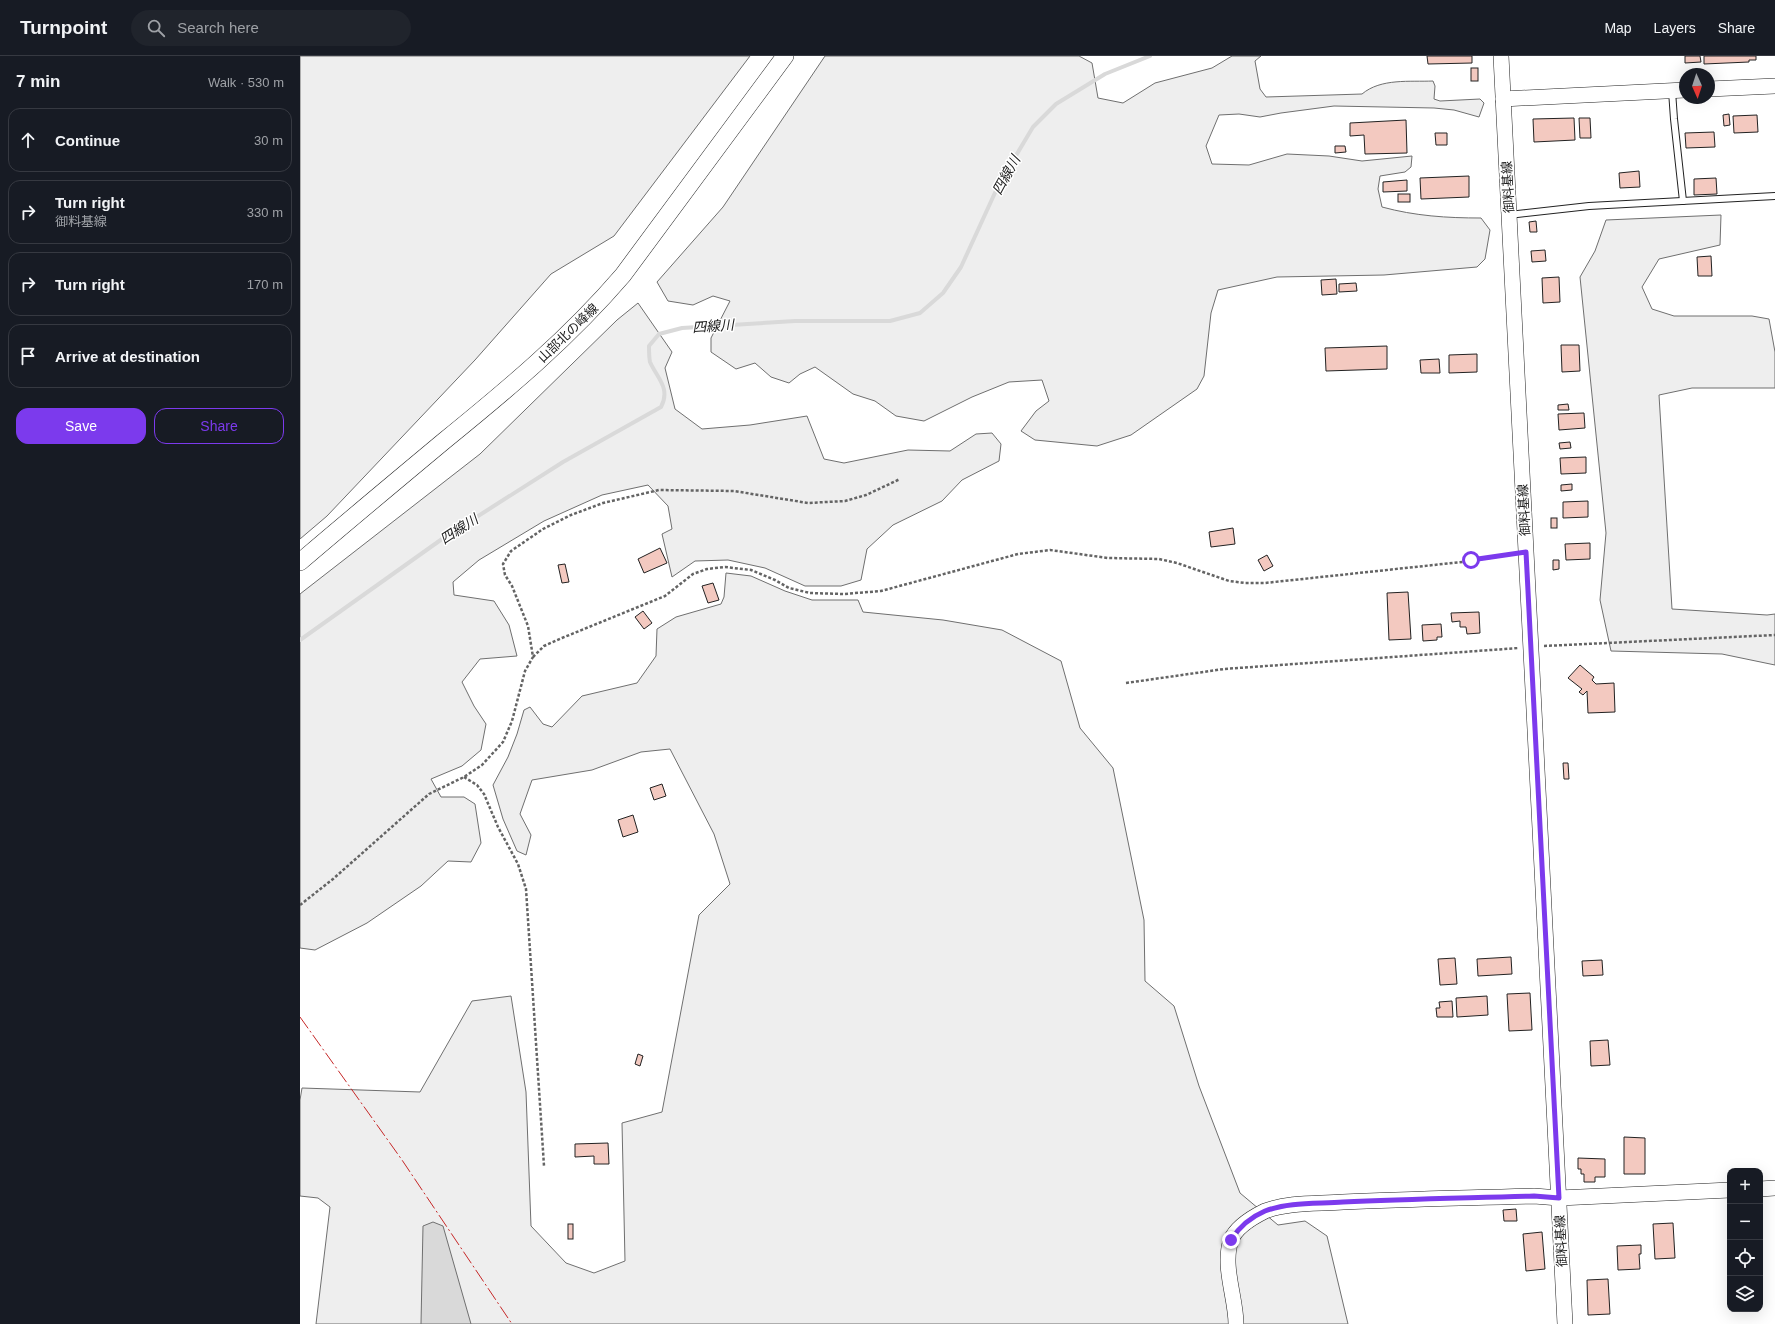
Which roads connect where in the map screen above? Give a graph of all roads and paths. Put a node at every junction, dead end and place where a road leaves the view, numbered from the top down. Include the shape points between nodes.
1 (785, 56) edge
2 (1501, 56) edge
3 (1775, 86) edge
4 (1715, 89) edge
5 (1679, 90) edge
6 (1503, 99) junction
7 (1775, 196) edge
8 (1683, 201) junction
9 (1509, 215) junction
10 (900, 479) dead end
11 (1526, 552) junction
12 (300, 562) edge
13 (1775, 635) edge
14 (1530, 647) junction
15 (532, 656) junction
16 (1126, 683) dead end
17 (464, 777) junction
18 (300, 904) edge
19 (544, 1166) dead end
20 (1775, 1188) edge
21 (1763, 1189) edge
22 (1727, 1190) edge
23 (1559, 1198) junction
24 (1236, 1324) edge
25 (1565, 1324) edge

1 - 12 main road, 山部北の峰線 via 623,275 597,305 522,377
2 - 6 street, 御料基線
3 - 4 street
5 - 6 street
5 - 8 lane via 1674,119
6 - 9 street, 御料基線
7 - 8 lane
8 - 9 lane via 1589,206
9 - 11 street, 御料基線
10 - 15 path via 866,495 845,501 808,503 734,491 659,490 603,503 571,514 511,551 503,564 505,575 528,626
11 - 14 street, 御料基線
11 - 15 path via 1265,583 1245,583 1229,581 1159,559 1108,558 1034,551 958,569 904,586 844,594 810,593 789,588 751,570 725,567 693,574 665,596 544,646
13 - 14 path
14 - 16 path via 1224,669
14 - 23 street, 御料基線
15 - 17 path via 503,742 482,765
17 - 18 path via 429,794
17 - 19 path via 477,785 484,794 498,828 518,864 526,889
20 - 21 street
22 - 23 street
23 - 24 street via 1534,1196 1358,1202 1282,1207 1265,1212 1238,1229 1231,1240 1230,1285
23 - 25 street, 御料基線

